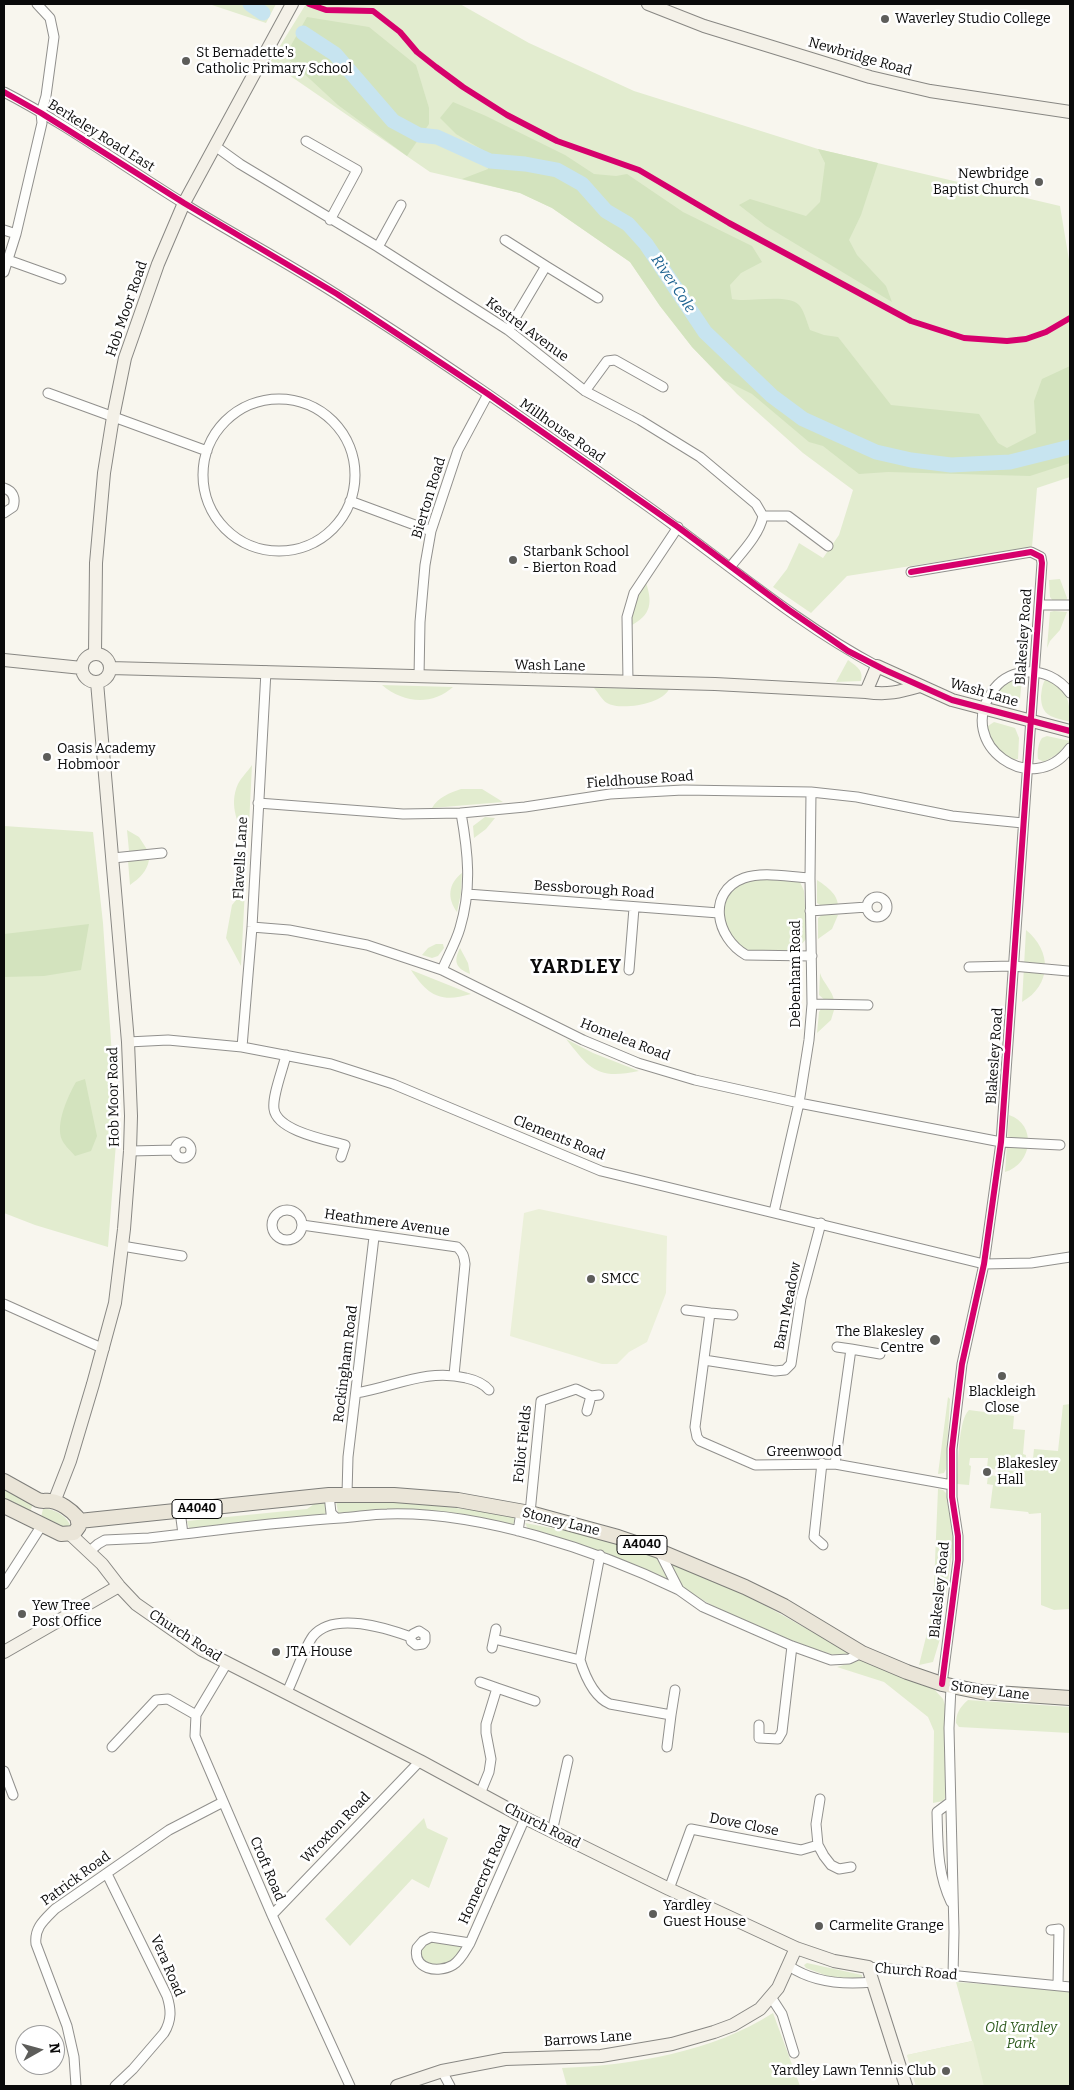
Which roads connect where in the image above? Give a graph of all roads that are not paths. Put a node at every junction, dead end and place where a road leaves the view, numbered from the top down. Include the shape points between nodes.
1 (38, 4) edge
2 (292, 4) edge
3 (648, 4) edge
4 (4, 92) edge
5 (1070, 112) edge
6 (41, 113) junction
7 (306, 140) dead end
8 (214, 146) junction
9 (184, 203) junction
10 (401, 205) dead end
11 (330, 220) junction
12 (4, 230) edge
13 (16, 234) junction
14 (506, 240) dead end
15 (378, 247) junction
16 (8, 260) junction
17 (546, 266) junction
18 (4, 272) edge
19 (61, 279) dead end
20 (598, 298) dead end
21 (508, 330) junction
22 (663, 387) dead end
23 (585, 391) junction
24 (48, 393) dead end
25 (488, 394) junction
26 (113, 417) junction
27 (207, 451) junction
28 (4, 488) edge
29 (350, 501) junction
30 (4, 513) edge
31 (763, 516) junction
32 (678, 527) junction
33 (431, 531) junction
34 (828, 546) dead end
35 (731, 566) junction
36 (911, 572) dead end
37 (1038, 605) junction
38 (1070, 606) edge
39 (95, 653) junction
40 (4, 660) edge
41 (877, 666) junction
42 (82, 668) junction
43 (110, 668) junction
44 (266, 671) junction
45 (1034, 672) junction
46 (419, 677) junction
47 (97, 682) junction
48 (628, 682) junction
49 (920, 686) junction
50 (866, 692) junction
51 (1070, 693) edge
52 (984, 707) junction
53 (1030, 719) junction
54 (1070, 731) edge
55 (1070, 748) edge
56 (1027, 770) junction
57 (811, 792) junction
58 (258, 803) junction
59 (461, 813) junction
60 (1023, 823) junction
61 (162, 853) dead end
62 (112, 858) junction
63 (810, 878) junction
64 (467, 894) junction
65 (867, 907) dead end
66 (634, 908) junction
67 (810, 911) junction
68 (719, 913) junction
69 (252, 927) junction
70 (812, 956) junction
71 (1013, 966) junction
72 (969, 967) dead end
73 (442, 970) junction
74 (629, 970) dead end
75 (1068, 971) dead end
76 (812, 1004) junction
77 (868, 1005) dead end
78 (128, 1042) junction
79 (242, 1047) junction
80 (286, 1055) junction
81 (799, 1103) junction
82 (1001, 1142) junction
83 (1060, 1145) dead end
84 (130, 1150) junction
85 (175, 1150) dead end
86 (341, 1157) dead end
87 (774, 1212) junction
88 (821, 1223) junction
89 (302, 1225) dead end
90 (374, 1237) junction
91 (122, 1246) junction
92 (182, 1256) dead end
93 (1070, 1257) edge
94 (984, 1264) junction
95 (4, 1304) edge
96 (686, 1310) dead end
97 (710, 1313) junction
98 (733, 1315) dead end
99 (836, 1347) dead end
100 (104, 1349) junction
101 (851, 1349) junction
102 (880, 1354) dead end
103 (704, 1360) junction
104 (454, 1375) junction
105 (489, 1390) dead end
106 (356, 1393) junction
107 (587, 1411) dead end
108 (822, 1464) junction
109 (834, 1464) junction
110 (4, 1481) edge
111 (952, 1485) junction
112 (347, 1494) junction
113 (329, 1495) junction
114 (49, 1502) junction
115 (4, 1506) edge
116 (180, 1511) junction
117 (526, 1513) junction
118 (336, 1518) junction
119 (79, 1521) junction
120 (41, 1524) junction
121 (518, 1531) junction
122 (70, 1534) junction
123 (183, 1534) junction
124 (823, 1545) dead end
125 (90, 1551) junction
126 (659, 1551) junction
127 (600, 1556) junction
128 (4, 1584) edge
129 (119, 1586) junction
130 (679, 1590) junction
131 (411, 1637) dead end
132 (792, 1646) junction
133 (492, 1648) dead end
134 (4, 1652) edge
135 (862, 1653) junction
136 (580, 1660) junction
137 (227, 1663) junction
138 (480, 1682) dead end
139 (947, 1686) junction
140 (497, 1688) junction
141 (675, 1690) dead end
142 (288, 1692) junction
143 (1070, 1698) edge
144 (535, 1701) dead end
145 (196, 1715) junction
146 (671, 1715) junction
147 (759, 1725) dead end
148 (112, 1747) dead end
149 (667, 1747) dead end
150 (568, 1760) dead end
151 (420, 1761) junction
152 (4, 1771) edge
153 (480, 1794) junction
154 (12, 1795) dead end
155 (820, 1799) dead end
156 (223, 1802) junction
157 (525, 1818) junction
158 (552, 1832) junction
159 (818, 1845) junction
160 (852, 1867) dead end
161 (107, 1874) junction
162 (669, 1889) junction
163 (272, 1915) junction
164 (1051, 1930) dead end
165 (470, 1943) junction
166 (796, 1948) junction
167 (789, 1966) junction
168 (868, 1967) junction
169 (952, 1975) junction
170 (873, 1982) junction
171 (1058, 1985) junction
172 (1070, 1986) edge
173 (771, 1997) junction
174 (794, 2052) dead end
175 (442, 2071) junction
176 (76, 2086) edge
177 (115, 2086) edge
178 (350, 2086) edge
179 (397, 2086) edge
180 (450, 2086) edge
181 (906, 2086) edge

1 - 6 street via 50,18 54,37
2 - 8 street, Hob Moor Road
3 - 5 street, Newbridge Road via 704,26 870,77 930,91
4 - 6 street, Berkeley Road East
6 - 9 street, Berkeley Road East
6 - 13 street via 42,123
7 - 11 street via 358,170
8 - 9 street, Hob Moor Road
8 - 11 street, Kestrel Avenue
9 - 25 street, Millhouse Road via 337,294
9 - 26 street, Hob Moor Road via 158,264 126,358
10 - 15 street
11 - 15 street, Kestrel Avenue
12 - 13 street
13 - 16 street
14 - 17 street
15 - 21 street, Kestrel Avenue
16 - 18 street
16 - 19 street
17 - 20 street
17 - 21 street
21 - 23 street, Kestrel Avenue
22 - 23 street via 615,360 607,361
23 - 31 street, Kestrel Avenue via 640,420 700,458 756,504
24 - 26 street
25 - 32 street, Millhouse Road
25 - 33 street, Bierton Road via 458,450
26 - 27 street
26 - 39 street, Hob Moor Road via 96,562
27 - 29 street via 203,472 205,494 213,514 226,530 244,543 264,550 292,550 325,536 340,520
27 - 29 street via 214,434 241,409 276,399 295,401 328,417 340,431 354,465
28 - 30 street via 10,490 14,498 12,507
29 - 33 street
31 - 34 street via 788,516
31 - 35 street via 756,535
32 - 35 street, Millhouse Road
32 - 48 street via 634,593 627,617
33 - 46 street, Bierton Road via 420,622
35 - 41 street, Millhouse Road via 848,651
36 - 37 street, Blakesley Road via 1036,553 1042,563
37 - 38 street
37 - 45 street, Blakesley Road
39 - 42 street via 86,657
39 - 43 street via 106,657
40 - 42 street
41 - 49 street, Millhouse Road
41 - 50 street
42 - 47 street via 87,679
43 - 44 street, Wash Lane
43 - 47 street via 106,678
44 - 46 street, Wash Lane
44 - 58 street, Flavells Lane
45 - 51 street via 1051,676
45 - 52 street, Wash Lane via 1021,673 1002,681
45 - 53 street, Blakesley Road
46 - 48 street, Wash Lane
47 - 62 street, Hob Moor Road
48 - 50 street, Wash Lane
49 - 50 street, Wash Lane via 888,694
49 - 52 street, Wash Lane via 952,700
52 - 53 street, Wash Lane
52 - 56 street, Wash Lane via 982,726 993,751 1008,763
53 - 54 street, Wash Lane
53 - 56 street, Blakesley Road
55 - 56 street via 1054,763
56 - 60 street, Blakesley Road
57 - 59 street, Fieldhouse Road via 683,790 610,794
57 - 60 street, Fieldhouse Road via 857,797 952,816
57 - 63 street, Debenham Road
58 - 59 street, Fieldhouse Road via 403,814
58 - 69 street, Flavells Lane
59 - 64 street via 468,851
60 - 71 street, Blakesley Road
61 - 62 street
62 - 78 street, Hob Moor Road
63 - 67 street, Debenham Road
63 - 68 street via 757,875 741,879 722,897
64 - 66 street, Bessborough Road
64 - 73 street via 460,929
65 - 67 street
66 - 68 street, Bessborough Road
66 - 74 street
67 - 70 street, Debenham Road
68 - 70 street via 726,937 746,955
69 - 73 street, Homelea Road via 288,930 367,945
69 - 79 street, Flavells Lane
70 - 76 street, Debenham Road
71 - 72 street
71 - 75 street
71 - 82 street, Blakesley Road
73 - 81 street, Homelea Road via 583,1040 638,1063 695,1080
76 - 77 street
76 - 81 street, Debenham Road
78 - 79 street, Clements Road via 168,1040
78 - 84 street, Hob Moor Road via 132,1116
79 - 80 street, Clements Road
80 - 86 street via 274,1103 276,1115 281,1122 297,1131 345,1145
80 - 87 street, Clements Road via 330,1064 393,1084 601,1171
81 - 82 street, Homelea Road
81 - 87 street, Debenham Road
82 - 83 street, Homelea Road
82 - 94 street, Blakesley Road
84 - 85 street
84 - 91 street, Hob Moor Road
87 - 88 street, Clements Road
88 - 94 street, Clements Road
88 - 103 street, Barn Meadow via 801,1298 791,1364 785,1370 776,1371
89 - 90 street, Heathmere Avenue
90 - 104 street, Heathmere Avenue via 457,1247 464,1255
90 - 106 street, Rockingham Road
91 - 92 street
91 - 100 street, Hob Moor Road via 115,1304
93 - 94 street, Clements Road via 1031,1263
94 - 111 street, Blakesley Road via 956,1401
95 - 100 street
96 - 97 street
97 - 98 street
97 - 103 street, Greenwood
99 - 101 street
100 - 114 street, Hob Moor Road via 70,1460
101 - 102 street
101 - 109 street
103 - 108 street, Greenwood via 695,1427 700,1441 755,1465
104 - 105 street via 484,1384
104 - 106 street via 435,1374 406,1379
106 - 112 street, Rockingham Road
107 - 117 street, Foliot Fields via 595,1396 576,1389 541,1401
108 - 109 street, Greenwood
108 - 124 street via 814,1537
109 - 111 street, Greenwood
110 - 114 main road
111 - 139 street, Blakesley Road via 958,1560
112 - 113 main road, Stoney Lane / A4040
112 - 117 main road, Stoney Lane / A4040 via 458,1500
113 - 116 main road, Stoney Lane / A4040
113 - 118 street via 331,1512
114 - 119 main road via 67,1508
114 - 120 main road via 36,1512
115 - 120 main road, Church Road
116 - 119 main road, Stoney Lane / A4040
116 - 123 street
117 - 121 street
117 - 126 main road, Stoney Lane / A4040
118 - 121 street via 426,1515
118 - 123 street
119 - 122 main road via 77,1530
120 - 122 main road, Church Road via 62,1534
120 - 128 street
121 - 127 street
122 - 125 street, Church Road
123 - 125 street via 106,1540
125 - 129 street, Church Road
126 - 130 street
126 - 135 main road, Stoney Lane / A4040 via 784,1606
127 - 130 street
127 - 136 street
129 - 134 street
129 - 137 street, Church Road via 136,1604 186,1640
130 - 132 street via 703,1607
131 - 142 street via 353,1622 324,1629 312,1638
132 - 135 street via 831,1660 849,1659
132 - 147 street via 782,1732 778,1739 759,1738
133 - 136 street via 495,1634
135 - 139 main road, Stoney Lane / A4040
136 - 146 street via 604,1701
137 - 142 street, Church Road
137 - 145 street
138 - 140 street
139 - 143 main road, Stoney Lane / A4040 via 981,1692
139 - 169 street, Blakesley Road
140 - 144 street
140 - 153 street via 486,1724 491,1759 489,1772
141 - 146 street
142 - 151 street, Church Road
145 - 148 street via 168,1699 156,1700
145 - 156 street, Croft Road via 195,1736
146 - 149 street
150 - 158 street
151 - 153 street, Church Road
151 - 163 street, Wroxton Road
152 - 154 street
153 - 157 street, Church Road
155 - 159 street via 816,1824
156 - 161 street, Patrick Road via 177,1825
156 - 163 street, Croft Road
157 - 158 street, Church Road
157 - 165 street, Homecroft Road
158 - 162 street, Church Road
159 - 160 street via 831,1865 839,1869
159 - 162 street, Dove Close via 801,1850 691,1828
161 - 176 street, Patrick Road via 56,1909 40,1924 36,1935 39,1953 67,2026
161 - 177 street, Vera Road via 167,1996 171,2016 164,2033
162 - 166 street, Church Road
163 - 178 street, Croft Road
164 - 171 street via 1059,1930
165 - 165 street, Homecroft Road via 461,1958 446,1969 430,1970 418,1959 417,1948 426,1938
166 - 167 street, Barrows Lane
166 - 168 street, Church Road via 834,1961
167 - 170 street, Church Road via 818,1980
167 - 173 street, Barrows Lane
168 - 169 street, Church Road
168 - 170 street
169 - 171 street, Church Road
170 - 181 street
171 - 172 street, Church Road
173 - 174 street via 782,2014
173 - 175 street, Barrows Lane via 760,2009 733,2025 672,2044 600,2056 505,2059
175 - 179 street, Barrows Lane
175 - 180 street

